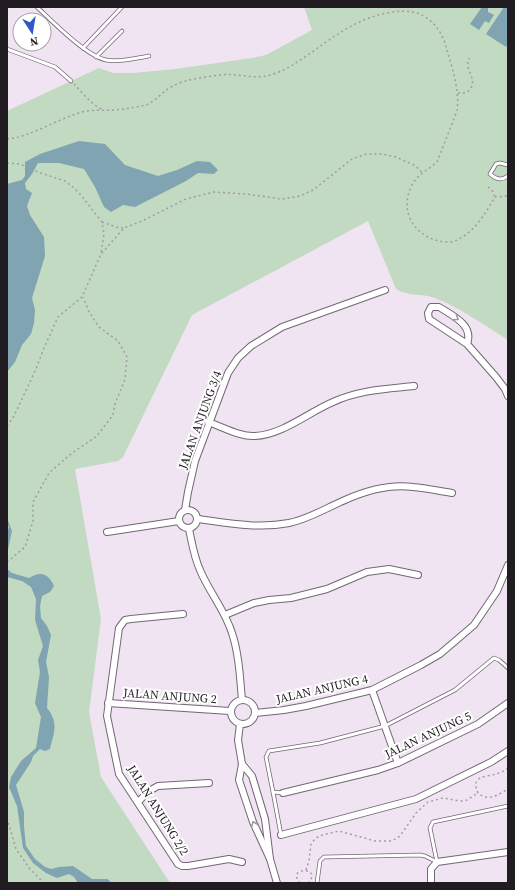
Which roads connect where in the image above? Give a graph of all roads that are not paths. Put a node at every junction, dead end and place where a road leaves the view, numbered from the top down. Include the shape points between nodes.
1 (36, 7) edge
2 (122, 7) edge
3 (122, 31) dead end
4 (83, 48) junction
5 (7, 49) edge
6 (149, 56) dead end
7 (96, 57) junction
8 (70, 81) road end
9 (508, 165) edge
10 (508, 176) edge
11 (385, 290) dead end
12 (467, 344) junction
13 (414, 386) dead end
14 (508, 396) edge
15 (208, 422) junction
16 (452, 494) dead end
17 (185, 510) junction
18 (198, 519) junction
19 (179, 521) junction
20 (189, 529) junction
21 (107, 532) dead end
22 (508, 565) edge
23 (418, 575) dead end
24 (183, 614) dead end
25 (225, 615) junction
26 (508, 668) edge
27 (372, 690) junction
28 (242, 700) junction
29 (108, 703) junction
30 (508, 703) edge
31 (230, 711) junction
32 (255, 713) junction
33 (240, 724) junction
34 (385, 726) junction
35 (508, 751) edge
36 (398, 763) junction
37 (242, 764) junction
38 (209, 783) dead end
39 (273, 792) junction
40 (283, 793) joint
41 (138, 802) junction
42 (508, 806) edge
43 (281, 835) joint
44 (508, 852) edge
45 (270, 859) junction
46 (242, 862) dead end
47 (437, 862) junction
48 (277, 883) edge
49 (317, 883) edge
50 (431, 883) edge

1 - 4 lane
2 - 4 lane
3 - 7 lane
4 - 7 lane
5 - 8 lane via 55,67
6 - 7 lane via 114,61
9 - 10 lane via 500,162 496,164 490,174 499,179
11 - 15 street, JALAN ANJUNG 3/4 via 282,327 250,346 228,373
12 -> 12 street via 429,319 429,310 435,306 439,307 464,324 469,334
12 - 14 street via 496,377
13 - 15 street via 370,390 350,395 268,434 244,435
15 - 17 street, JALAN ANJUNG 3/4 via 195,461
16 - 18 street via 396,486 358,494 311,516 271,526
17 - 18 street via 192,511
17 - 19 street via 180,514
18 - 20 street via 196,526
19 - 20 street via 181,526
19 - 21 street
20 - 25 street via 195,558
22 - 27 street, JALAN ANJUNG 4 via 497,591 474,625 440,654
23 - 25 street via 389,569 367,572 327,589 291,598 254,603
24 - 29 street, JALAN ANJUNG 2/2 via 125,620 119,628
25 - 28 street via 233,634 239,661
26 - 34 lane via 497,658 492,659 455,690
27 - 32 street, JALAN ANJUNG 4 via 306,706
27 - 34 street
28 - 31 street via 234,703
28 - 32 street via 252,703
29 - 31 street, JALAN ANJUNG 2
29 - 41 street, JALAN ANJUNG 2/2 via 107,716 119,774
30 - 36 street, JALAN ANJUNG 5 via 478,724
31 - 33 street via 233,720
32 - 33 street via 250,722
33 - 37 street via 238,740
34 - 36 street
34 - 39 lane via 320,743 269,751 266,757
35 - 43 street via 416,799
36 - 40 street, JALAN ANJUNG 5
45 -> 37 street via 246,801 240,780
37 - 45 street via 252,776 265,819
38 - 41 street via 158,786
39 - 40 lane
39 - 43 lane
41 - 46 street, JALAN ANJUNG 2/2 via 178,864 188,866 229,860
42 - 47 lane via 433,822 430,828
44 - 47 street
45 - 48 street
47 - 49 lane via 420,855 324,857 320,861
47 - 50 street via 430,869

